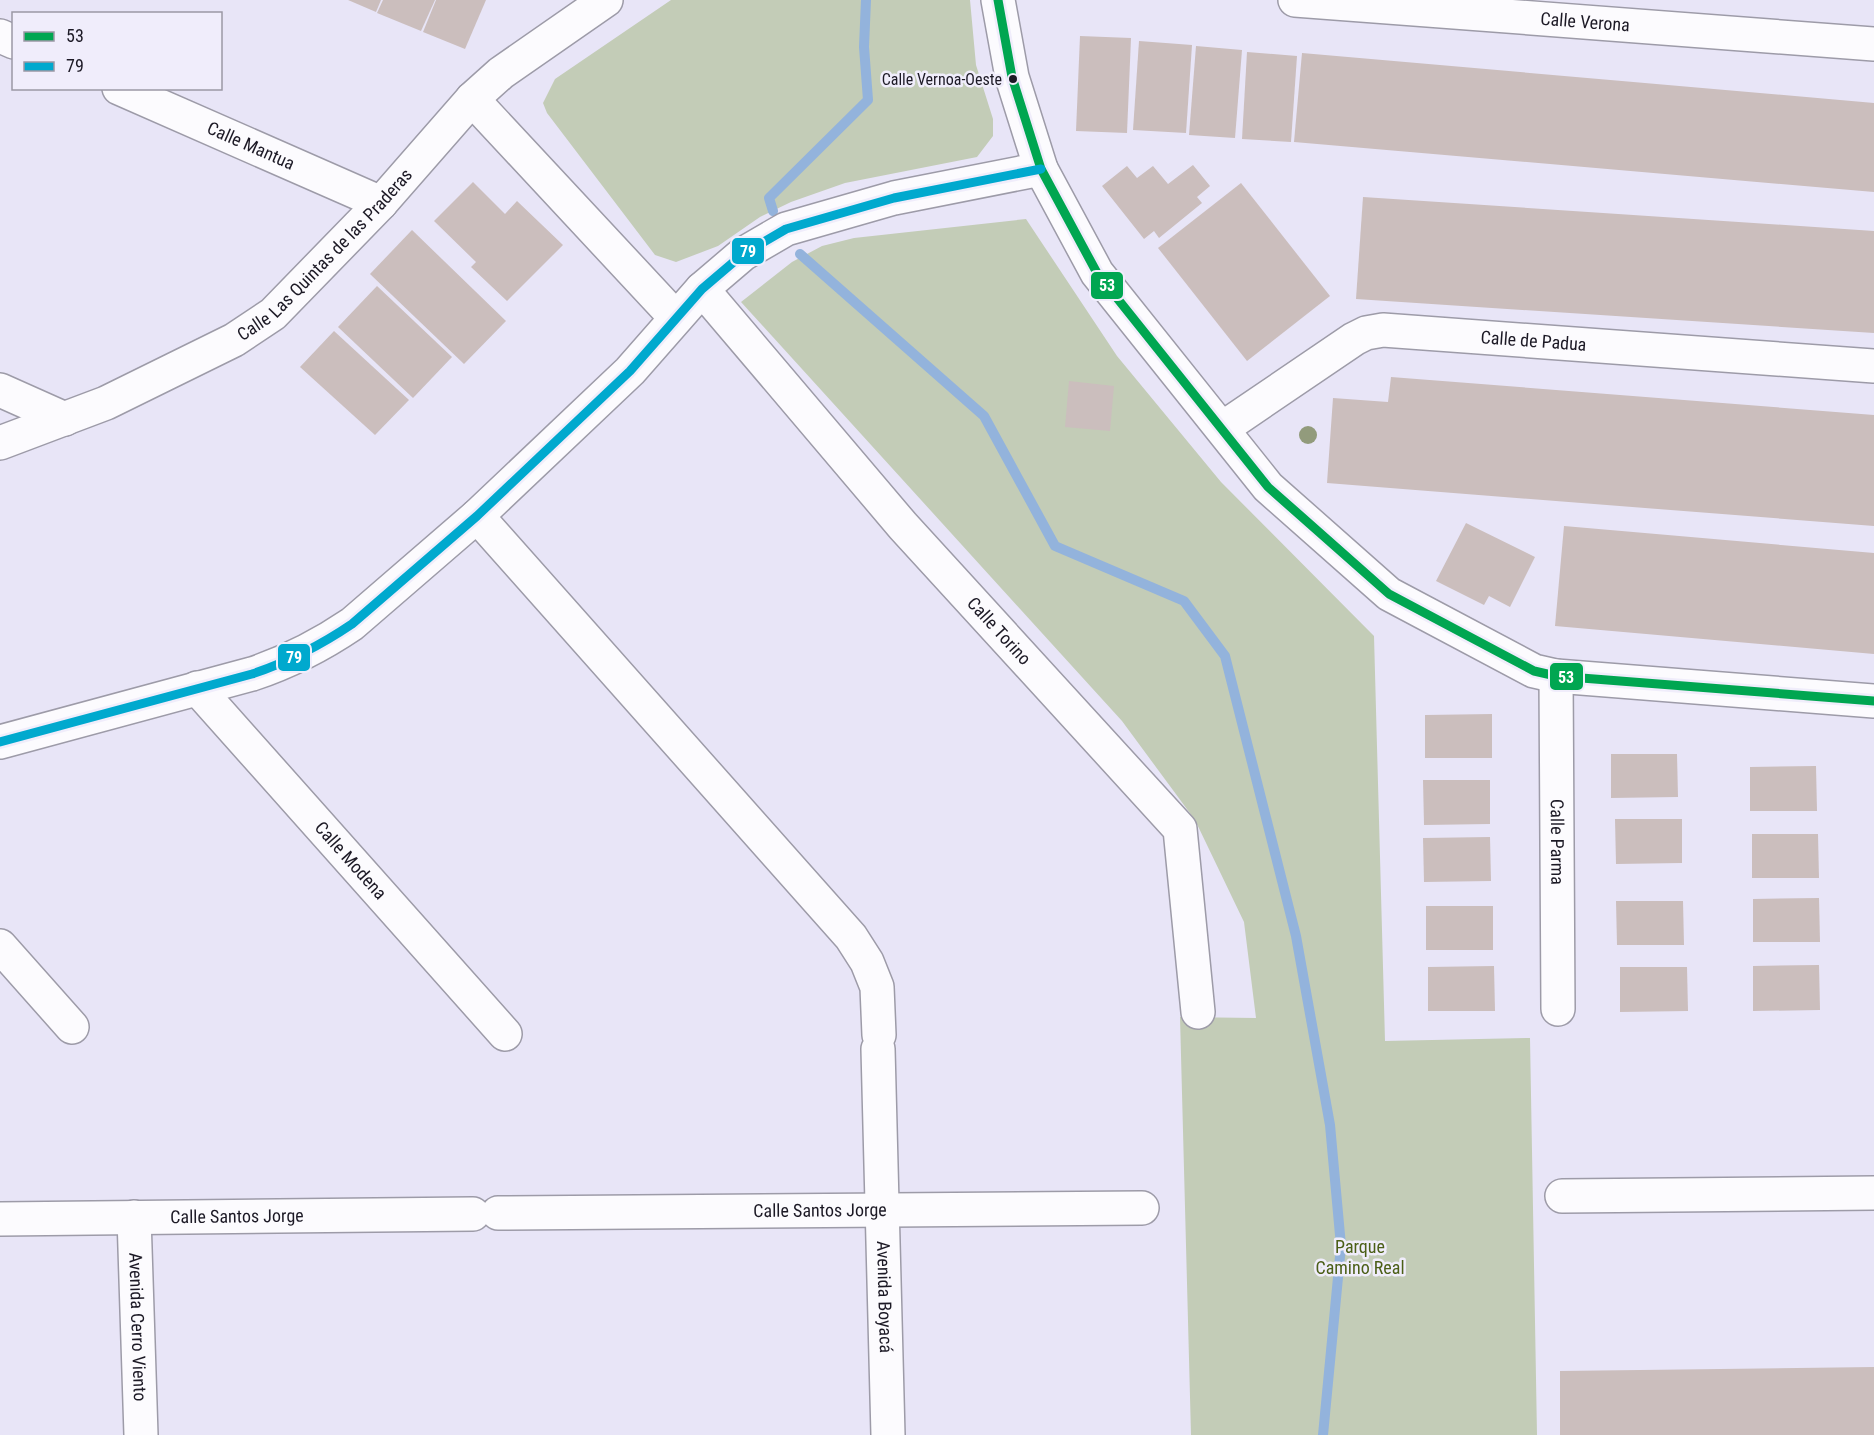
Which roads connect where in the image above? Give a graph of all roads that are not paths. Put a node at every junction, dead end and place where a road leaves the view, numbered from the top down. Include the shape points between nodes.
1 (606, 0) edge
2 (998, 0) edge
3 (1295, 0) edge
4 (1874, 44) edge
5 (124, 90) edge
6 (472, 99) junction
7 (1041, 169) junction
8 (381, 203) junction
9 (702, 289) junction
10 (676, 318) junction
11 (1874, 366) edge
12 (0, 390) edge
13 (65, 419) junction
14 (1223, 428) junction
15 (0, 443) edge
16 (477, 516) junction
17 (1556, 676) junction
18 (197, 688) junction
19 (1874, 701) edge
20 (0, 742) edge
21 (0, 946) edge
22 (1558, 1009) dead end
23 (1198, 1012) dead end
24 (72, 1027) dead end
25 (505, 1034) dead end
26 (1874, 1193) edge
27 (1562, 1196) dead end
28 (1142, 1208) dead end
29 (882, 1209) junction
30 (134, 1217) junction
31 (0, 1219) edge
32 (141, 1435) edge
33 (888, 1435) edge

1 - 6 street, Calle Las Quintas de las Praderas via 501,73
2 - 7 street via 1012,77
3 - 4 street, Calle Verona
5 - 8 street, Calle Mantua
6 - 8 street, Calle Las Quintas de las Praderas
6 - 10 street
7 - 9 street via 894,198 786,229 744,254
7 - 14 street via 1097,273
8 - 13 street, Calle Las Quintas de las Praderas via 273,314 214,350
9 - 10 street
9 - 23 street, Calle Torino via 903,526 1180,829
10 - 16 street via 630,370
11 - 14 street, Calle de Padua via 1383,330 1354,339
12 - 13 street
13 - 15 street, Calle Las Quintas de las Praderas
14 - 17 street via 1268,487 1389,594 1534,671
16 - 18 street via 329,640 277,665
16 - 29 street, Avenida Boyacá via 851,937 870,969 877,987
17 - 19 street
17 - 22 street, Calle Parma
18 - 20 street
18 - 25 street, Calle Modena
21 - 24 street
26 - 27 street
28 - 29 street, Calle Santos Jorge
29 - 30 street, Calle Santos Jorge
29 - 33 street, Avenida Boyacá
30 - 31 street, Calle Santos Jorge
30 - 32 street, Avenida Cerro Viento

